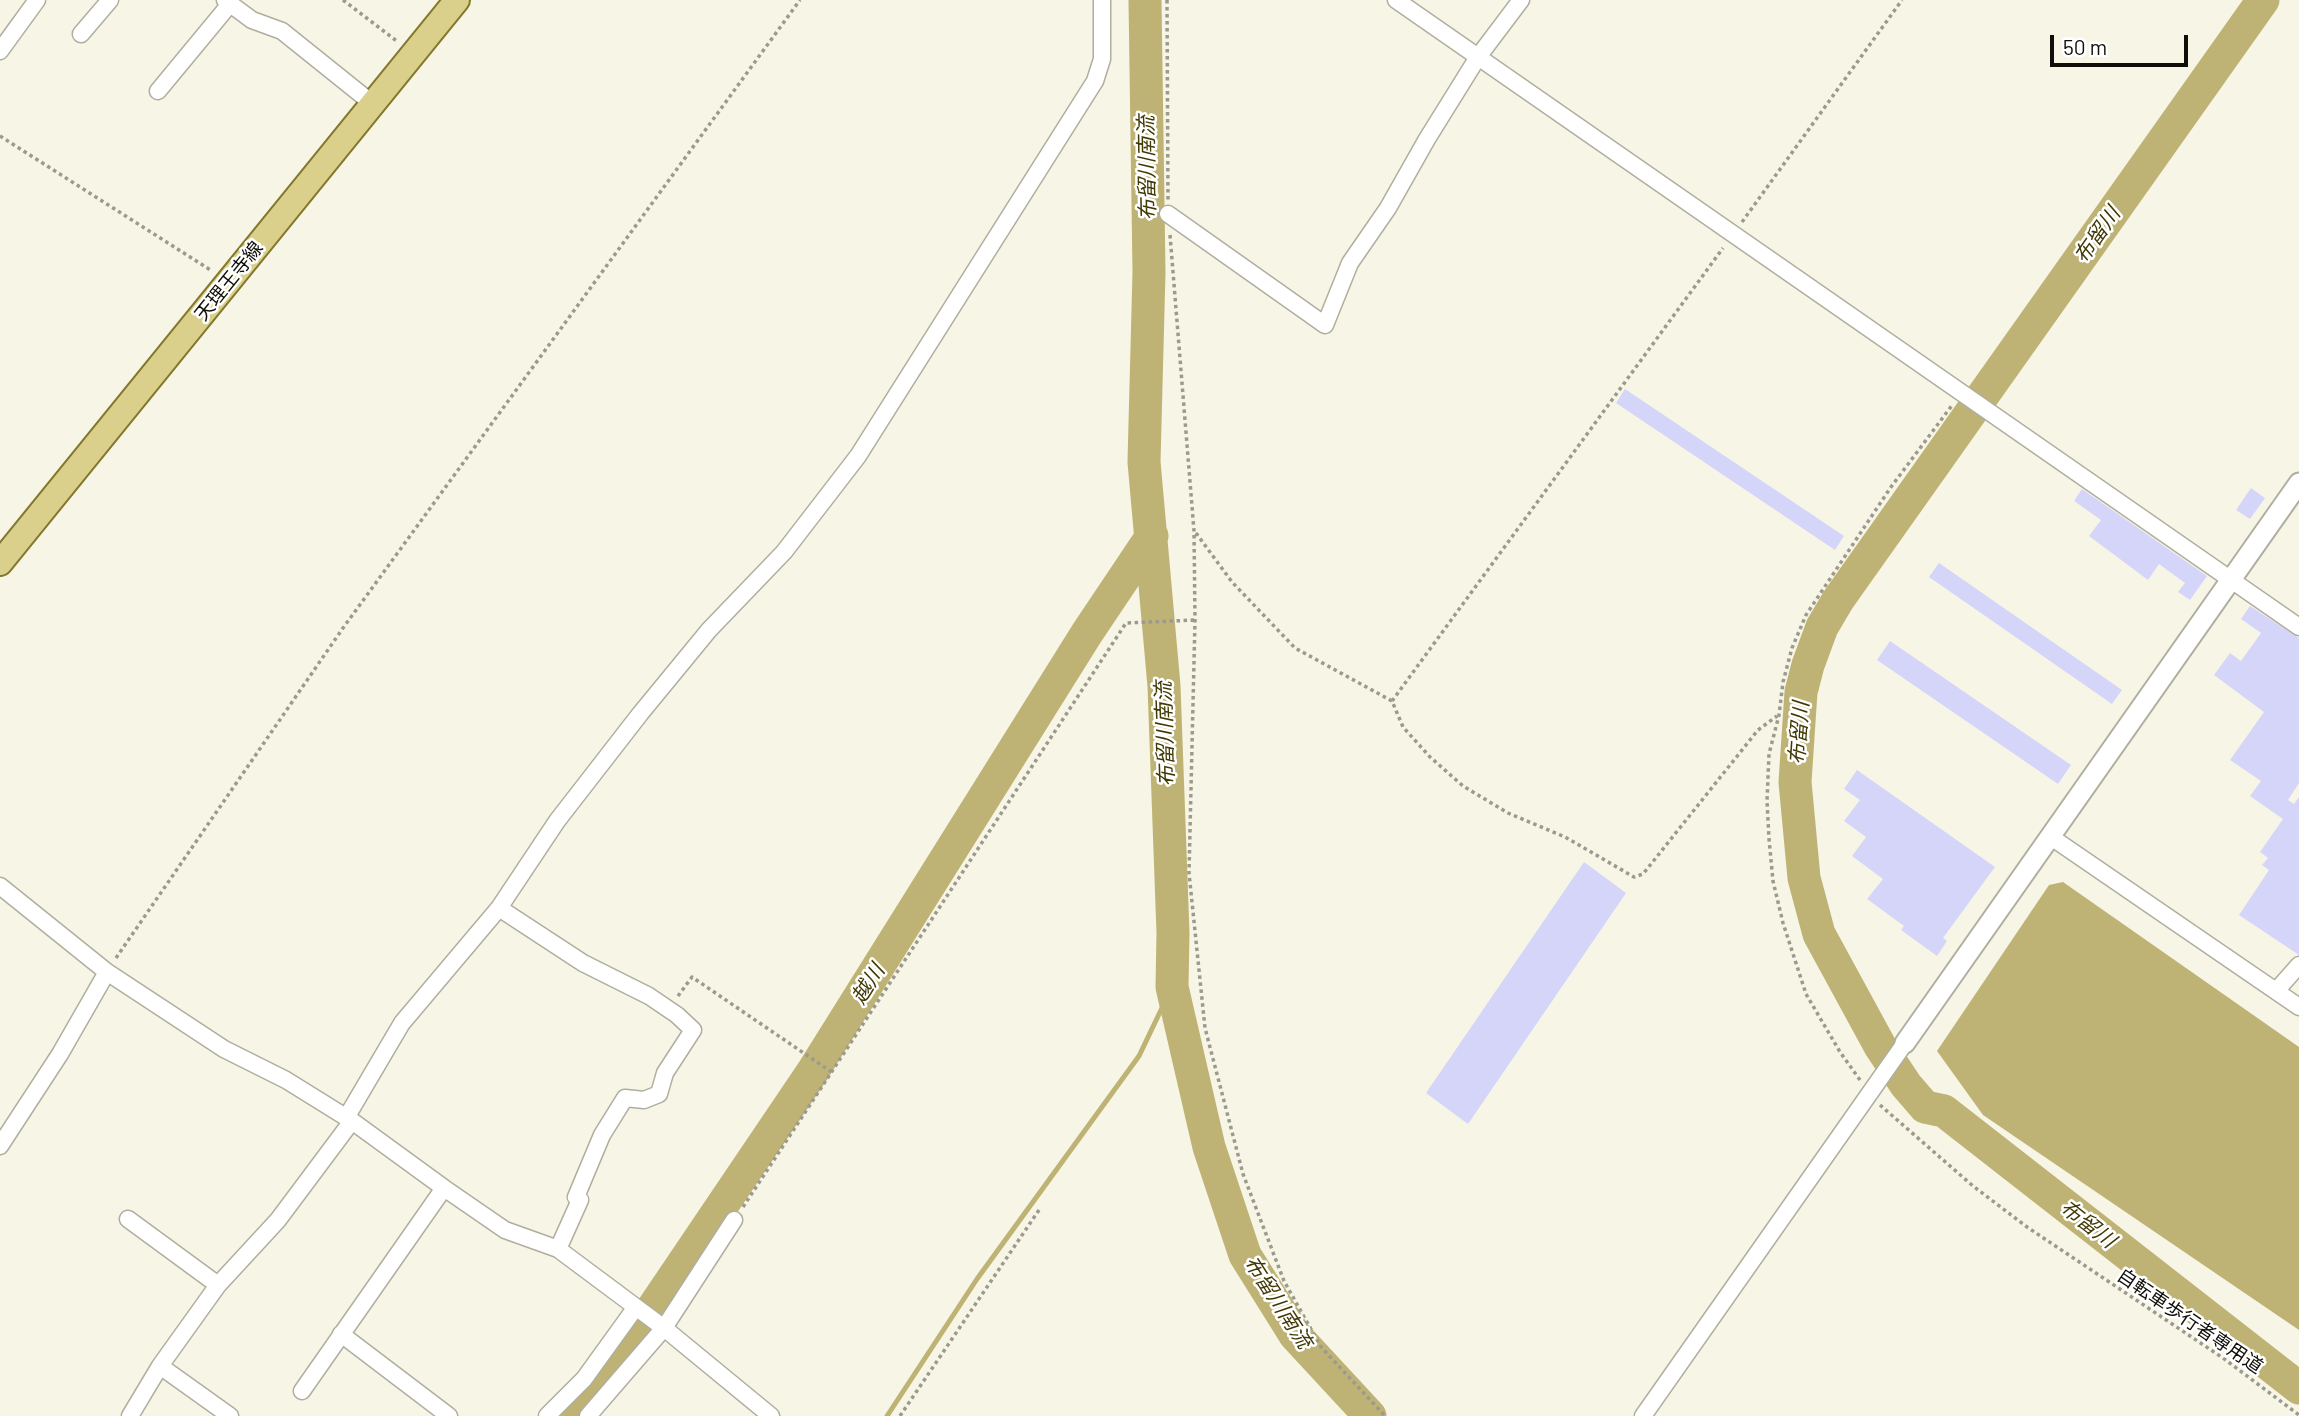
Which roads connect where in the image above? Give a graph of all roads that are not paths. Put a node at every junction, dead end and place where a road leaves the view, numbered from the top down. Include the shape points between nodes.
1 (37, 0) edge
2 (110, 0) edge
3 (457, 0) edge
4 (1102, 0) edge
5 (1396, 0) edge
6 (1521, 0) edge
7 (228, 2) edge
8 (81, 34) dead end
9 (0, 51) edge
10 (1478, 57) junction
11 (158, 91) dead end
12 (373, 104) junction
13 (1168, 214) road end
14 (2299, 483) edge
15 (0, 563) edge
16 (2231, 581) junction
17 (2299, 627) edge
18 (2051, 836) junction
19 (0, 886) edge
20 (499, 908) junction
21 (2299, 965) edge
22 (107, 972) junction
23 (2276, 992) junction
24 (2299, 1007) edge
25 (1905, 1043) joint
26 (349, 1119) junction
27 (0, 1146) edge
28 (444, 1188) junction
29 (128, 1219) dead end
30 (734, 1220) road end
31 (558, 1249) junction
32 (218, 1285) junction
33 (636, 1307) junction
34 (664, 1328) junction
35 (341, 1334) junction
36 (160, 1366) junction
37 (302, 1391) dead end
38 (130, 1416) edge
39 (230, 1416) edge
40 (449, 1416) edge
41 (547, 1416) edge
42 (588, 1416) edge
43 (771, 1416) edge
44 (1643, 1416) edge

1 - 9 street
2 - 8 street
3 - 12 main road, 天理王寺線
4 - 20 street via 1102,59 1096,80 859,456 784,552 709,630 640,714 557,821
5 - 10 street
6 - 10 street
7 - 11 street
7 - 12 street via 252,20 282,31
10 - 13 street via 1350,263 1325,325
10 - 16 street
12 - 15 main road, 天理王寺線
14 - 16 street
16 - 17 street
16 - 18 street
18 - 23 street
18 - 25 street
19 - 22 street
20 - 26 street via 402,1023
20 - 31 street via 583,962 649,996 693,1030 665,1073 659,1094 644,1100 625,1098 602,1135
21 - 23 street
22 - 26 street via 224,1049
22 - 27 street
23 - 24 street
25 - 44 street
26 - 28 street
26 - 32 street via 278,1220
28 - 31 street via 505,1230
28 - 35 street
29 - 32 street
30 - 34 street
31 - 33 street
32 - 36 street
33 - 34 street
33 - 41 street via 584,1379
34 - 42 street
34 - 43 street
35 - 37 street
35 - 40 street
36 - 38 street
36 - 39 street

